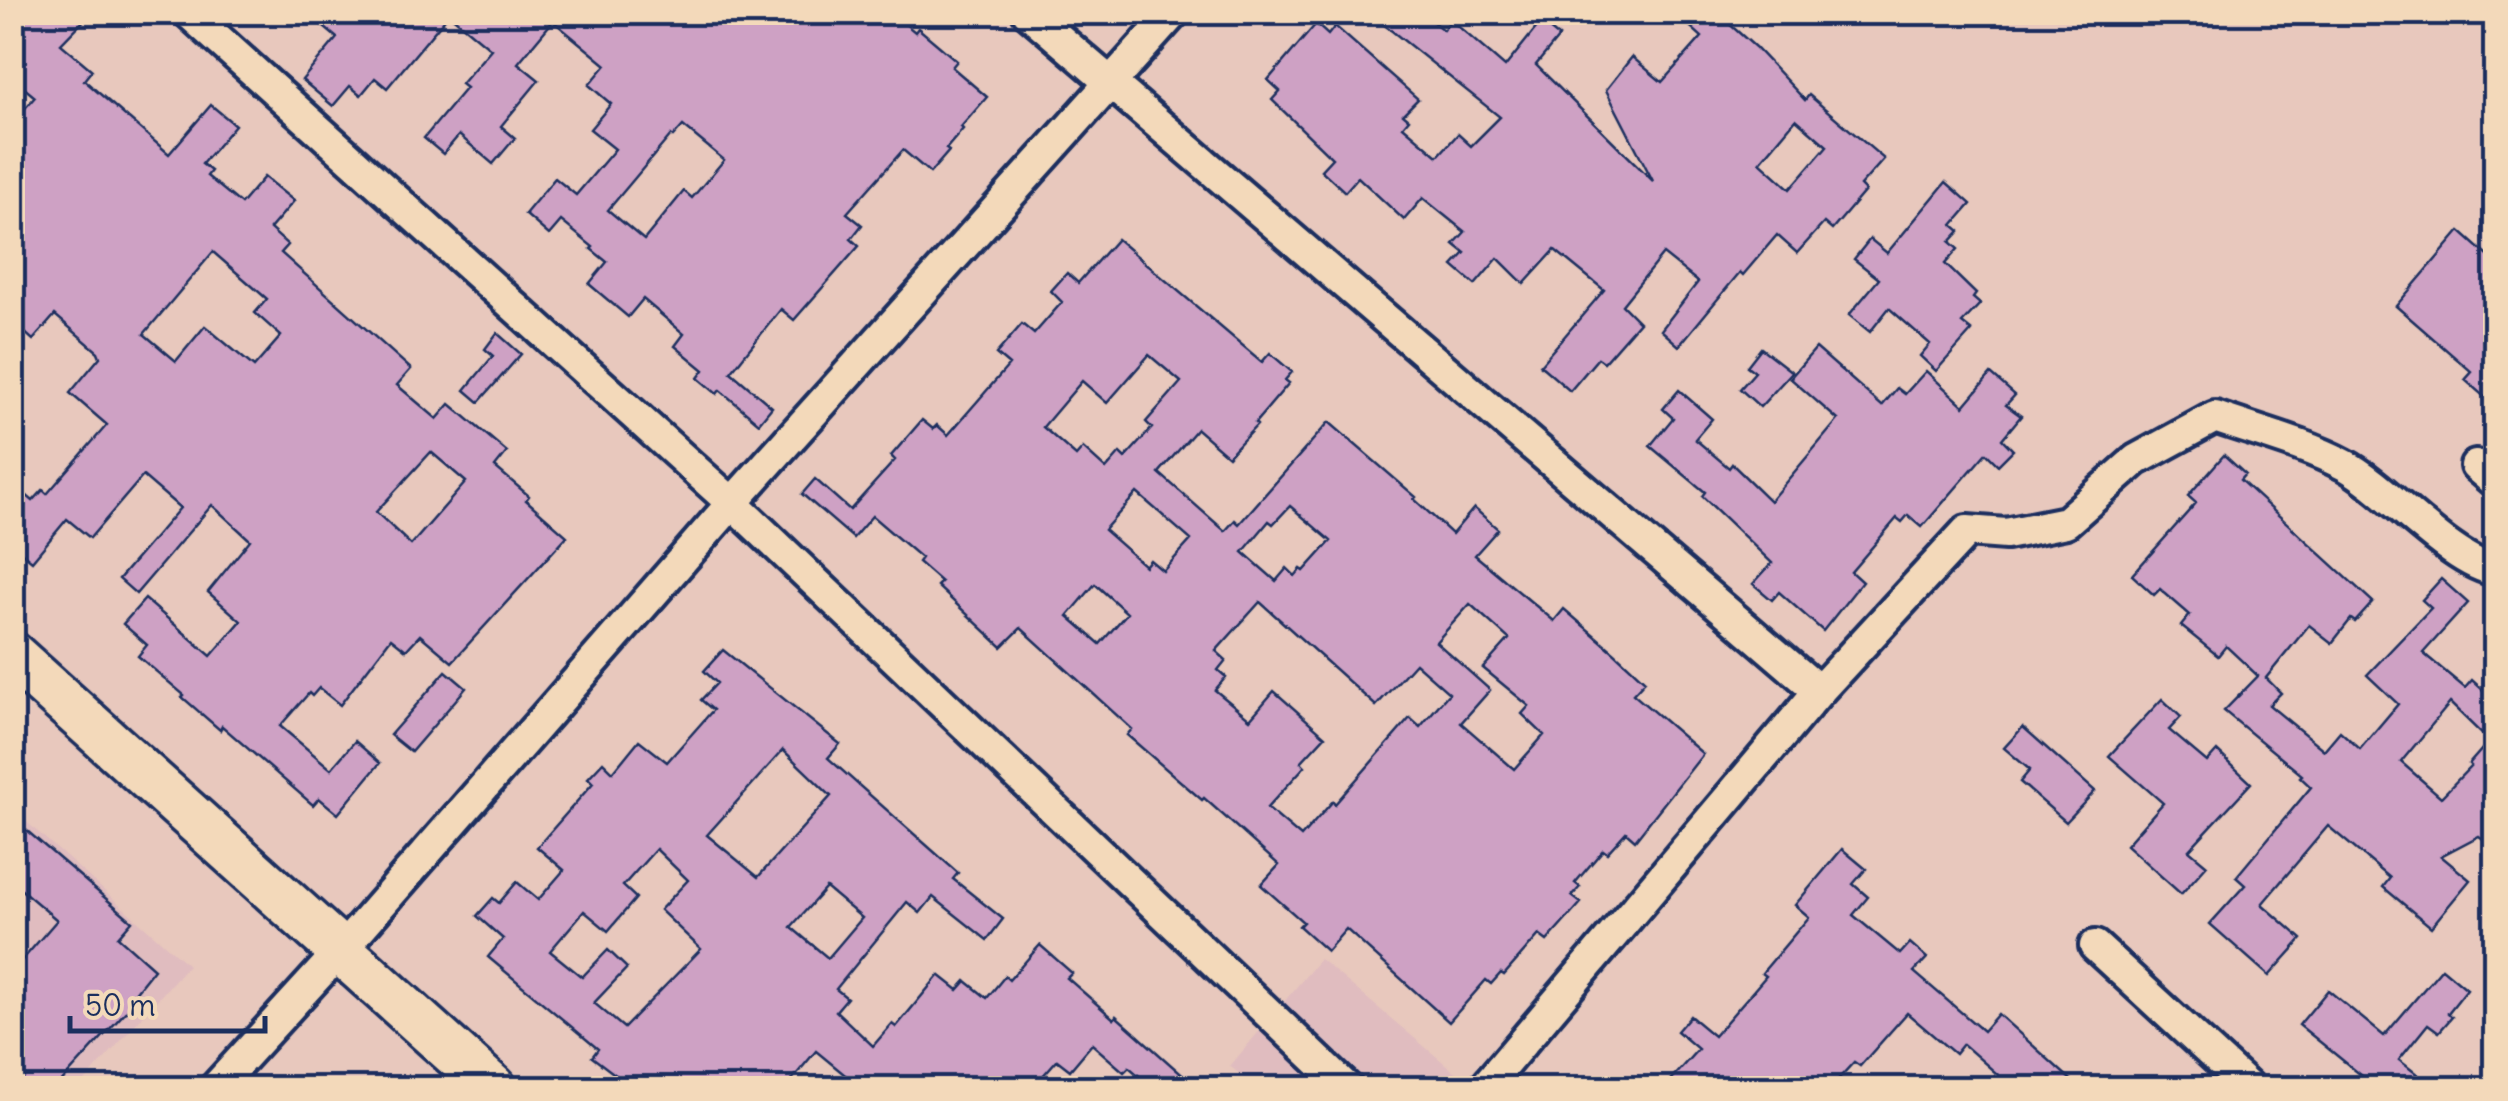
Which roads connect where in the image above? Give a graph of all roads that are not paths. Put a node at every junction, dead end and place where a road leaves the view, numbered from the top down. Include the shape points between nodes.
1 (188, 12) edge
2 (1028, 12) edge
3 (1174, 12) edge
4 (1109, 84) junction
5 (732, 503) junction
6 (2496, 570) edge
7 (12, 655) edge
8 (1819, 691) junction
9 (2095, 946) dead end
10 (342, 950) junction
11 (215, 1088) edge
12 (494, 1088) edge
13 (1347, 1088) edge
14 (1484, 1088) edge
15 (2249, 1088) edge

1 - 5 street
2 - 4 street
3 - 4 street
4 - 5 street
4 - 8 street
5 - 10 street
5 - 13 street
6 - 8 street via 2451,549 2346,466 2215,417 2136,460 2066,522 2006,534 1968,531
7 - 10 street
8 - 14 street
9 - 15 street
10 - 11 street
10 - 12 street

